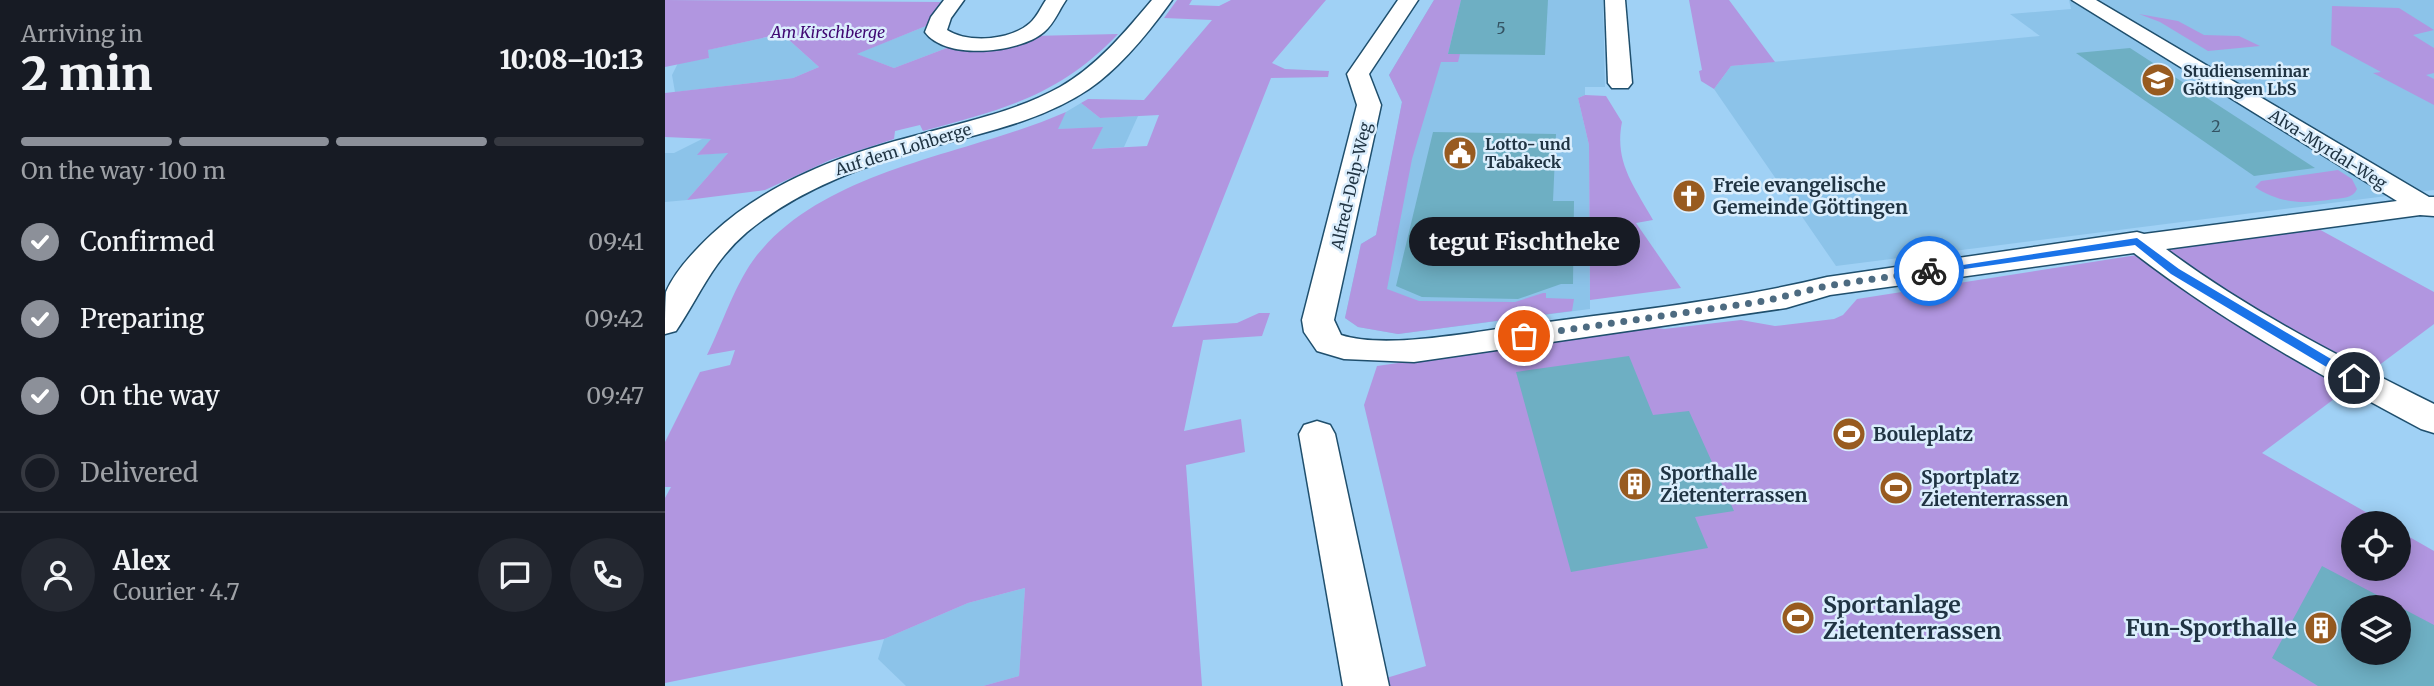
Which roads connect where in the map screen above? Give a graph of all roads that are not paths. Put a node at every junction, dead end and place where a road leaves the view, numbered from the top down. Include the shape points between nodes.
1 (954, 0) edge
2 (1056, 0) edge
3 (1162, 0) edge
4 (1408, 0) edge
5 (1615, 0) edge
6 (2082, 0) edge
7 (2098, 0) edge
8 (2200, 69) junction
9 (1620, 83) dead end
10 (2430, 208) edge
11 (2137, 242) junction
12 (665, 324) edge
13 (2434, 421) edge
14 (1317, 434) dead end
15 (1366, 686) edge

1 - 2 street via 936,32 942,38 971,43 1026,35 1043,22
3 - 12 street, Auf dem Lohberge via 1098,72 1070,91 1034,108 845,165 779,198 708,256
4 - 11 street, Alfred-Delp-Weg via 1359,74 1369,105 1318,320 1320,332 1329,342 1363,351 1414,351
5 - 9 street
6 - 8 street, Alva-Myrdal-Weg
7 - 8 street, Alva-Myrdal-Weg via 2197,60
8 - 10 street, Alva-Myrdal-Weg
10 - 11 street
11 - 13 street via 2175,272 2267,329
14 - 15 street

